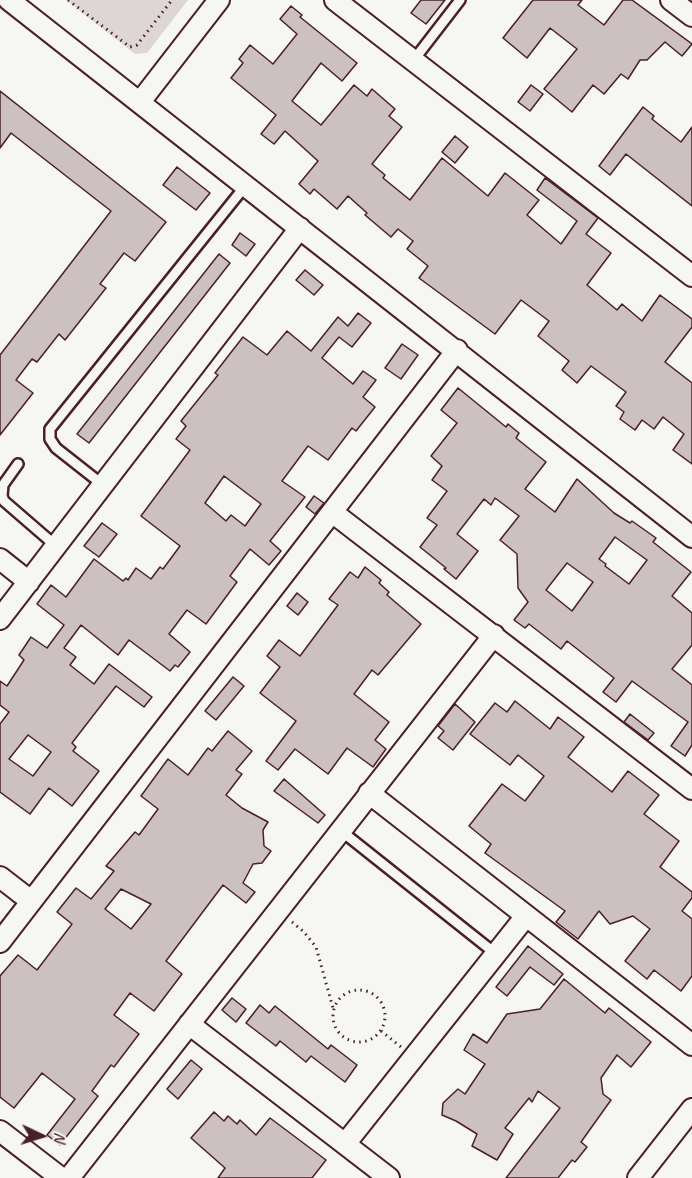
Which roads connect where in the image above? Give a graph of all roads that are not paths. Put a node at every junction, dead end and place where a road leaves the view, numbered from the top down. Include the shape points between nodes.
1 (9, 0) edge
2 (219, 0) edge
3 (335, 0) edge
4 (460, 0) edge
5 (671, 0) edge
6 (692, 16) edge
7 (413, 61) junction
8 (140, 102) junction
9 (246, 185) junction
10 (300, 228) junction
11 (692, 276) edge
12 (457, 350) junction
13 (18, 465) dead end
14 (103, 485) junction
15 (332, 512) junction
16 (692, 537) edge
17 (56, 546) junction
18 (0, 559) edge
19 (29, 582) junction
20 (0, 619) edge
21 (494, 635) junction
22 (692, 789) edge
23 (369, 793) junction
24 (340, 831) junction
25 (0, 877) edge
26 (31, 901) junction
27 (526, 916) junction
28 (0, 942) edge
29 (496, 954) junction
30 (189, 1024) junction
31 (692, 1045) edge
32 (692, 1108) edge
33 (1, 1134) edge
34 (345, 1144) junction
35 (61, 1178) edge
36 (69, 1178) edge
37 (389, 1178) edge
38 (638, 1178) edge

1 - 8 street
2 - 8 street
3 - 7 street
4 - 7 lane
5 - 6 street
7 - 11 street
8 - 9 street
9 - 10 street
9 - 14 lane via 53,424 52,444
10 - 12 street
10 - 14 street
12 - 15 street
12 - 16 street
13 - 17 lane via 3,485 4,501
14 - 17 street
15 - 21 street
15 - 26 street
17 - 19 street
18 - 19 street
19 - 20 street
21 - 22 street
21 - 23 street
23 - 24 street
23 - 27 street
24 - 29 lane
24 - 30 street
25 - 26 street
26 - 28 street
27 - 29 street
27 - 31 street
29 - 34 street
30 - 34 street
30 - 36 street
32 - 38 street
33 - 35 street
34 - 37 street

